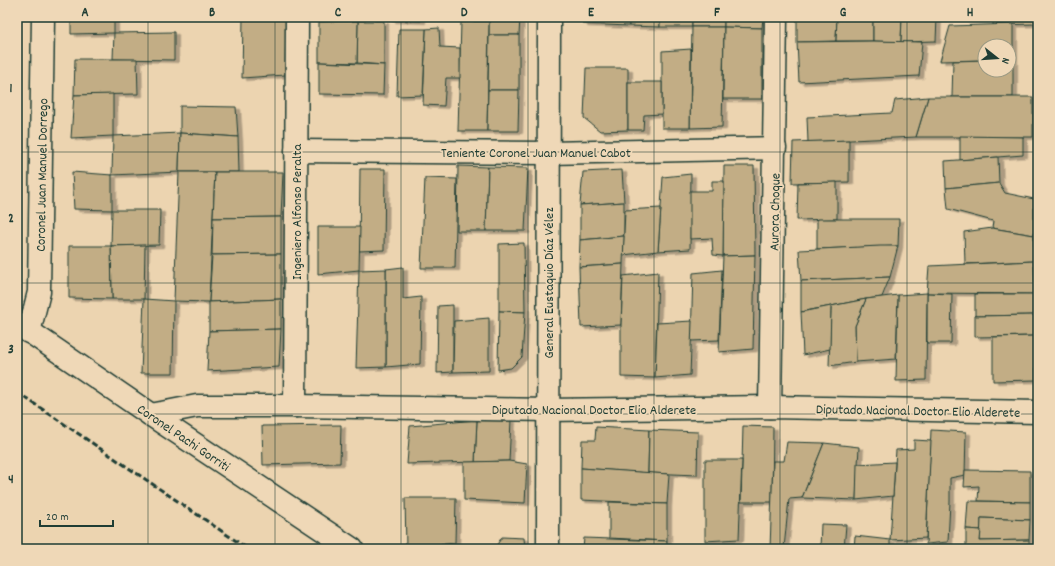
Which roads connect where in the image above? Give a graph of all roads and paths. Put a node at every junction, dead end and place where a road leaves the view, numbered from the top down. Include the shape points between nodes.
1 (43, 17) edge
2 (297, 17) edge
3 (549, 17) edge
4 (776, 17) edge
5 (775, 148) junction
6 (296, 151) junction
7 (548, 153) junction
8 (23, 327) edge
9 (295, 406) junction
10 (770, 407) junction
11 (548, 410) junction
12 (1038, 412) edge
13 (151, 415) junction
14 (352, 549) edge
15 (548, 549) edge

1 - 8 street, Coronel Juan Manuel Dorrego via 39,292
2 - 6 street, Ingeniero Alfonso Peralta
3 - 7 street, General Eustaquio Díaz Vélez
4 - 5 street, Aurora Choque
5 - 7 street, Teniente Coronel Juan Manuel Cabot
5 - 10 street, Aurora Choque
6 - 7 street, Teniente Coronel Juan Manuel Cabot
6 - 9 street, Ingeniero Alfonso Peralta
7 - 11 street, General Eustaquio Díaz Vélez
8 - 13 street, Coronel Pachi Gorriti
9 - 11 street, Diputado Nacional Doctor Elio Alderete
9 - 13 street, Diputado Nacional Doctor Elio Alderete via 197,406
10 - 11 street, Diputado Nacional Doctor Elio Alderete
10 - 12 street, Diputado Nacional Doctor Elio Alderete
11 - 15 street, General Eustaquio Díaz Vélez
13 - 14 street, Coronel Pachi Gorriti

